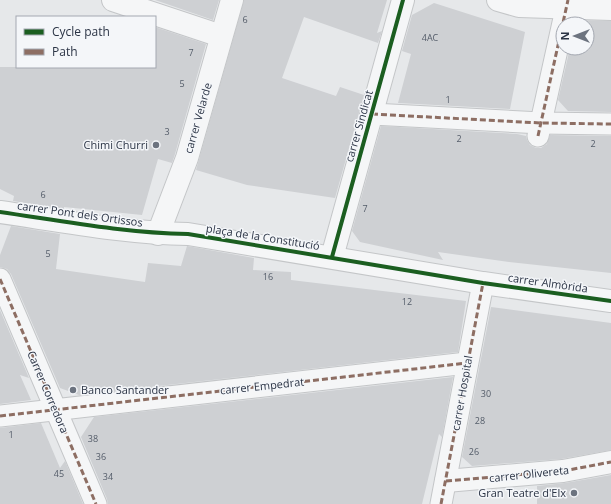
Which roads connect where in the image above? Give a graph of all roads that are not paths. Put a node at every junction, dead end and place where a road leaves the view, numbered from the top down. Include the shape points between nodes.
1 (113, 0) edge
2 (232, 0) edge
3 (403, 0) edge
4 (498, 0) edge
5 (567, 4) edge
6 (611, 8) edge
7 (221, 36) junction
8 (372, 114) junction
9 (611, 124) edge
10 (539, 130) junction
11 (0, 212) edge
12 (158, 234) junction
13 (332, 257) junction
14 (0, 279) edge
15 (483, 283) junction
16 (611, 301) edge
17 (467, 363) junction
18 (56, 410) junction
19 (0, 416) edge
20 (611, 462) edge
21 (446, 481) junction
22 (96, 504) edge
23 (441, 504) edge

1 - 7 street
2 - 7 street, carrer Velarde
3 - 8 street, carrer Sindicat
4 - 5 street via 519,6
5 - 6 street
5 - 10 street
7 - 12 street, carrer Velarde via 187,158
8 - 10 street
8 - 13 street, carrer Sindicat
9 - 10 street
11 - 12 street, carrer Pont dels Ortissos
12 - 13 street, plaça de la Constitució via 188,234
13 - 15 street, plaça de la Constitució
14 - 18 street, Carrer Corredora
15 - 16 street, carrer Almòrida
15 - 17 street, carrer Hospital
17 - 18 street, carrer Empedrat
17 - 21 street, carrer Hospital
18 - 19 street, carrer Empedrat
18 - 22 street, Carrer Corredora
20 - 21 street, carrer Olivereta via 563,471
21 - 23 street, carrer Hospital

